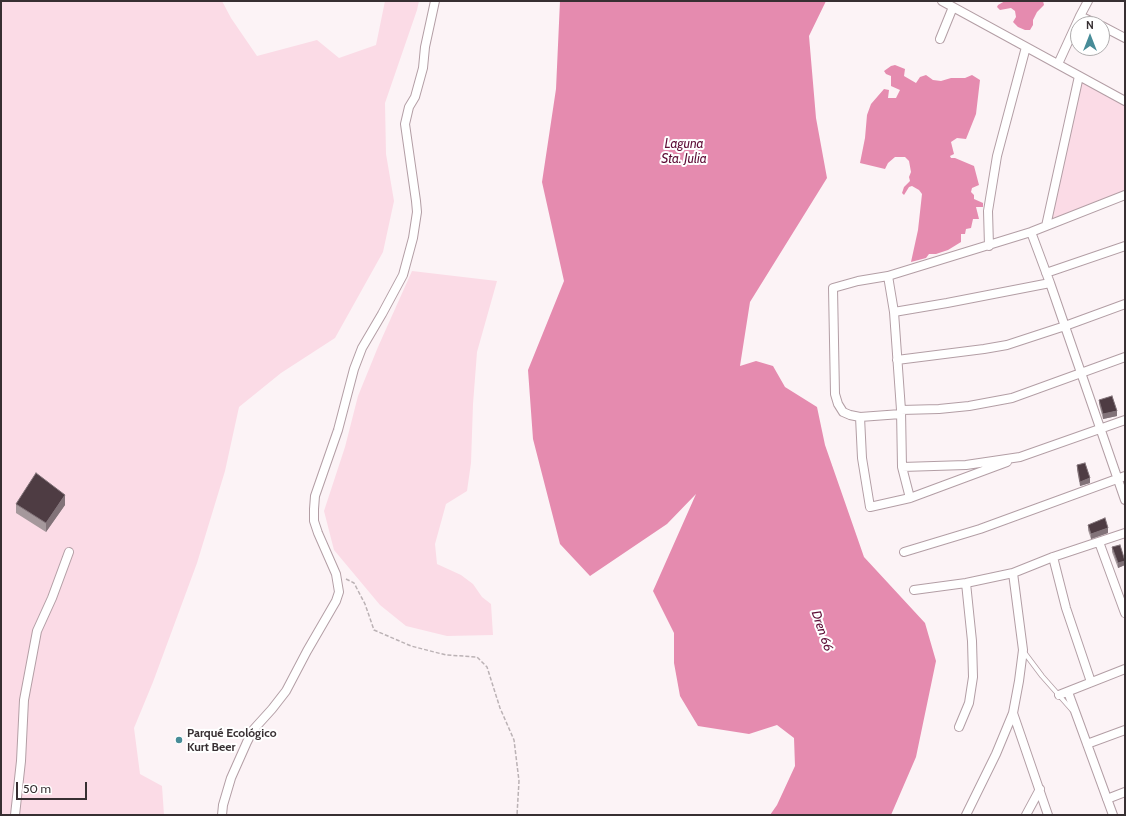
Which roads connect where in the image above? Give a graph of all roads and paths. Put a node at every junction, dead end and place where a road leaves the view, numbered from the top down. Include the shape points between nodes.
1 (435, 1) edge
2 (942, 1) edge
3 (1088, 1) edge
4 (953, 7) junction
5 (1080, 16) edge
6 (1110, 30) edge
7 (1070, 38) edge
8 (1125, 38) edge
9 (940, 39) dead end
10 (1026, 47) junction
11 (1058, 64) junction
12 (1079, 76) junction
13 (1125, 100) edge
14 (1125, 195) edge
15 (1046, 226) junction
16 (1031, 232) junction
17 (989, 246) junction
18 (1125, 246) edge
19 (1046, 273) junction
20 (888, 276) junction
21 (1050, 283) junction
22 (1125, 304) edge
23 (894, 312) junction
24 (1065, 326) junction
25 (1125, 357) edge
26 (897, 360) junction
27 (1081, 373) junction
28 (901, 412) junction
29 (860, 417) junction
30 (1125, 420) edge
31 (1100, 429) junction
32 (1020, 457) junction
33 (902, 467) junction
34 (1121, 478) edge
35 (910, 498) junction
36 (1125, 500) edge
37 (1125, 533) edge
38 (1099, 542) junction
39 (69, 552) dead end
40 (904, 552) dead end
41 (1053, 557) junction
42 (1013, 573) junction
43 (336, 574) junction
44 (966, 583) junction
45 (914, 590) dead end
46 (1125, 613) edge
47 (1023, 650) junction
48 (1125, 669) edge
49 (1090, 682) junction
50 (1068, 692) junction
51 (1059, 695) junction
52 (1013, 713) junction
53 (1077, 716) junction
54 (960, 727) dead end
55 (1125, 730) edge
56 (1087, 744) junction
57 (1040, 789) junction
58 (1125, 792) edge
59 (1107, 798) junction
60 (15, 815) edge
61 (222, 815) edge
62 (517, 815) edge
63 (966, 815) edge
64 (1026, 815) edge
65 (1048, 815) edge
66 (1113, 815) edge

1 - 43 street via 423,68 405,124 417,212 413,238 403,275 362,348 315,496 314,521
2 - 4 street
3 - 5 street
4 - 9 street
4 - 10 street
6 - 8 street
7 - 11 street
10 - 11 street
10 - 17 street via 997,156 988,211
11 - 12 street
12 - 13 street
12 - 15 street
14 - 15 street
15 - 16 street
16 - 17 street
16 - 19 street
17 - 20 street
18 - 19 street
19 - 21 street
20 - 23 street
20 - 29 street via 833,288 835,394 843,412
21 - 23 street
21 - 24 street
22 - 24 street
23 - 26 street
24 - 26 street via 1007,345
24 - 27 street
25 - 27 street
26 - 28 street
27 - 28 street via 1012,398 969,406
27 - 31 street
28 - 29 street
28 - 33 street
29 - 35 street via 862,458 870,507
30 - 31 street
31 - 32 street
31 - 34 street
32 - 33 street via 966,465
32 - 35 street
33 - 35 street
34 - 36 street
34 - 40 street via 980,529
37 - 38 street
38 - 41 street
38 - 46 street
39 - 60 street via 37,631 24,700
41 - 42 street
41 - 49 street via 1066,608
42 - 44 street
42 - 47 street
43 - 61 street via 339,592 336,601 286,691 252,730 231,778
43 - 62 path via 354,583 366,604 374,630 411,646 446,655 477,657 487,667 500,708 514,740 519,781
44 - 45 street
44 - 54 street via 973,677 969,703
47 - 51 lane
47 - 52 street
48 - 49 street
49 - 50 street
50 - 51 street
50 - 53 street
51 - 53 lane
52 - 57 street
52 - 63 street
53 - 56 street
55 - 56 street
56 - 59 street
57 - 64 street
57 - 65 street
58 - 59 street
59 - 66 street

